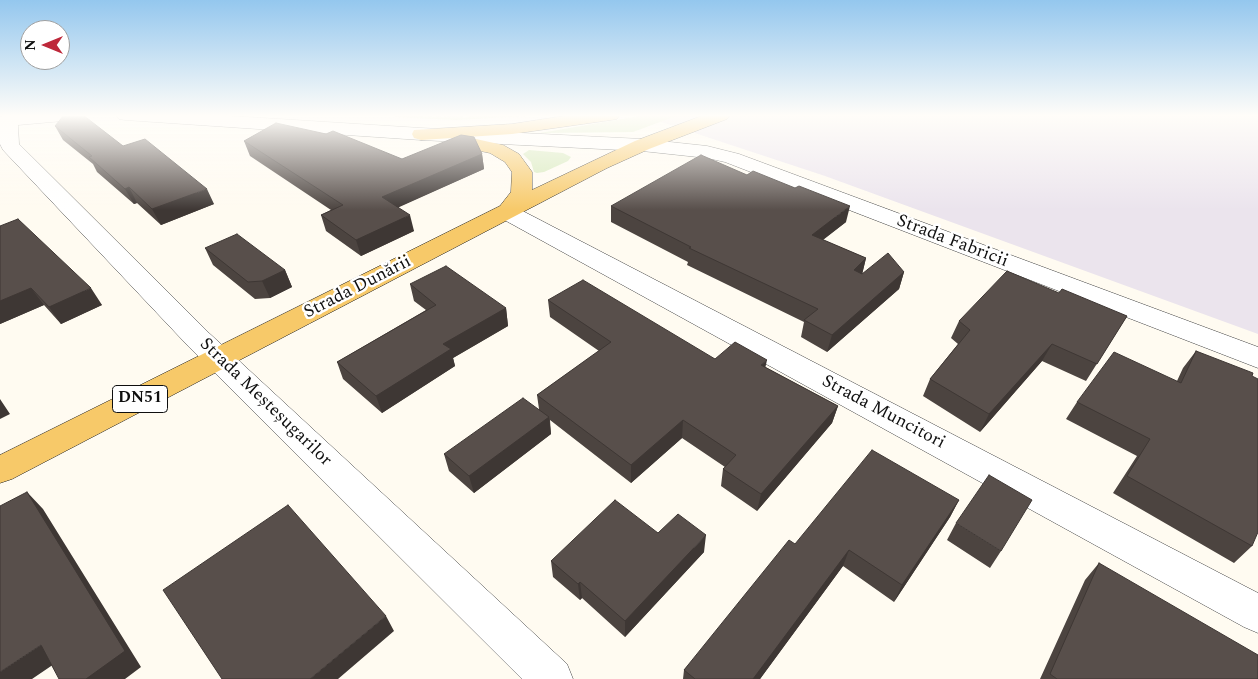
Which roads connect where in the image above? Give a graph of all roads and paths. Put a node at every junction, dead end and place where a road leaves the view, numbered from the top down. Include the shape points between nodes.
1 (11, 147) edge
2 (487, 147) edge
3 (639, 147) edge
4 (661, 147) edge
5 (507, 212) junction
6 (1258, 358) edge
7 (219, 359) junction
8 (0, 470) edge
9 (1258, 614) edge
10 (552, 679) edge

1 - 7 street, Strada Meșteșugarilor
2 - 5 main road via 512,158 522,172 521,193
3 - 5 main road, Strada Dunării / DN51
4 - 6 street, Strada Fabricii via 732,158
5 - 7 main road, Strada Dunării / DN51
5 - 9 street, Strada Muncitori
7 - 8 main road, Strada Dunării / DN51
7 - 10 street, Strada Meșteșugarilor

